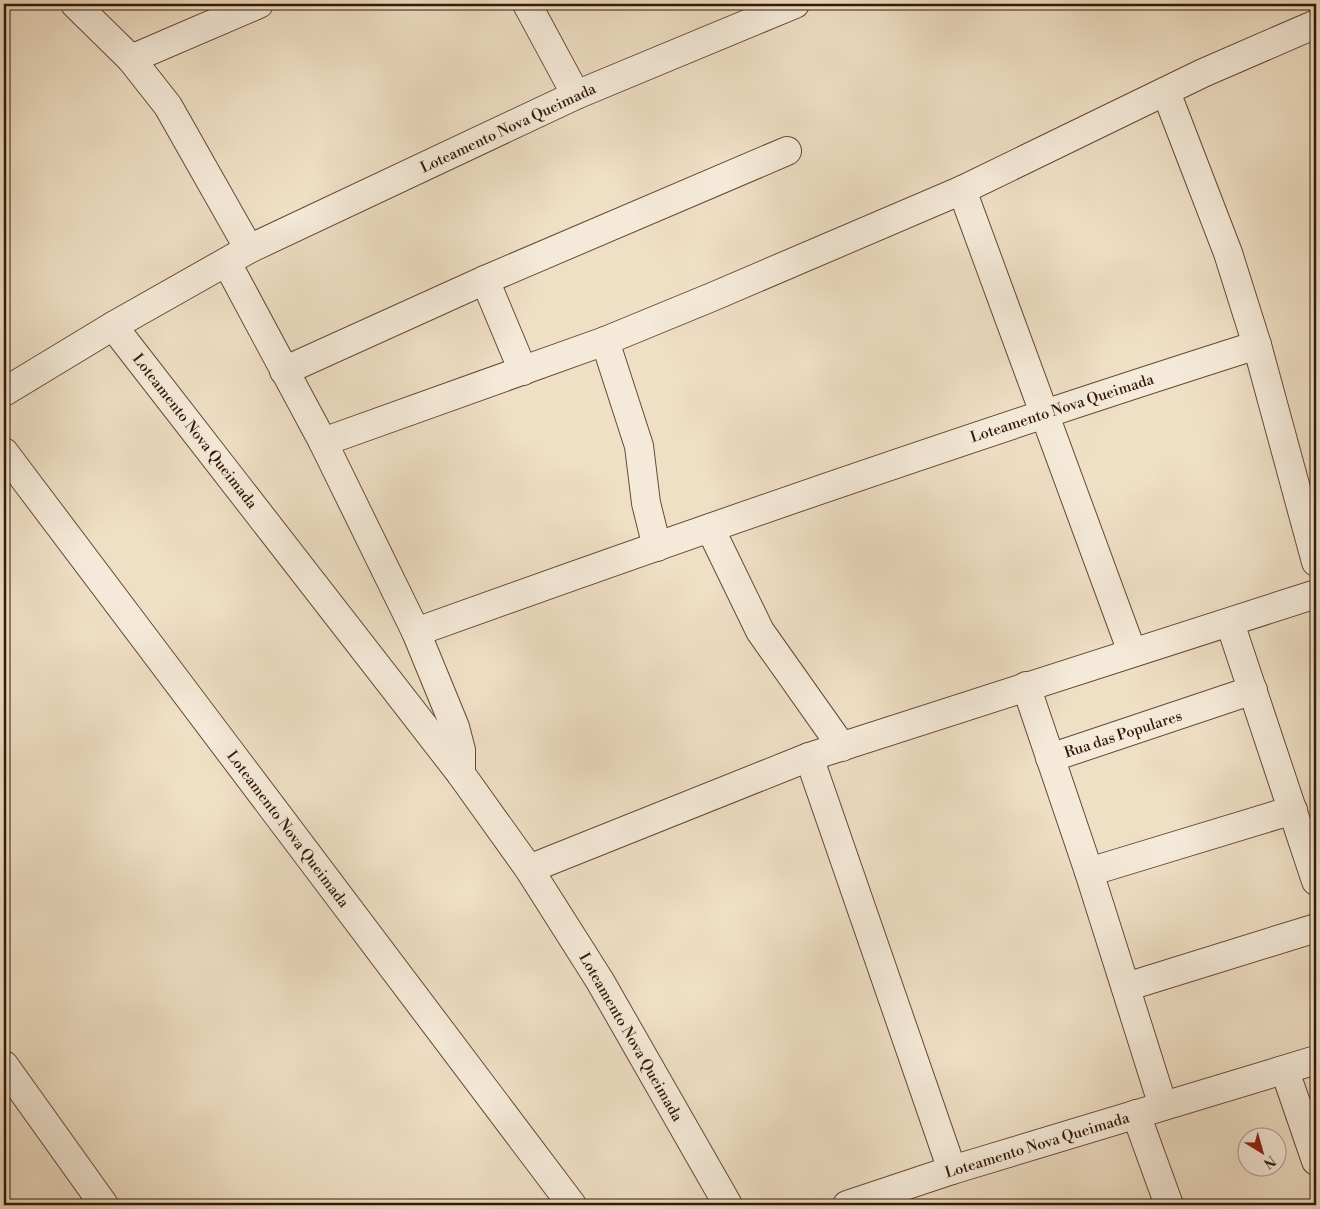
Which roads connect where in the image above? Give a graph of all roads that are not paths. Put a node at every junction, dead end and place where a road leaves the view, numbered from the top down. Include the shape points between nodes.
1 (74, 4) edge
2 (259, 4) edge
3 (527, 4) edge
4 (795, 4) edge
5 (1316, 24) edge
6 (131, 59) junction
7 (1166, 92) junction
8 (576, 95) junction
9 (787, 151) dead end
10 (962, 190) junction
11 (250, 249) junction
12 (227, 263) junction
13 (486, 280) junction
14 (113, 326) junction
15 (605, 341) junction
16 (1257, 345) junction
17 (284, 371) junction
18 (523, 371) junction
19 (4, 392) edge
20 (1044, 413) junction
21 (323, 442) junction
22 (4, 452) edge
23 (710, 528) junction
24 (656, 547) junction
25 (1316, 562) edge
26 (1316, 594) edge
27 (1230, 623) junction
28 (416, 632) junction
29 (1132, 652) junction
30 (1026, 686) junction
31 (1253, 690) junction
32 (842, 747) junction
33 (809, 757) junction
34 (1050, 758) junction
35 (461, 774) junction
36 (1302, 820) edge
37 (529, 869) junction
38 (1089, 872) junction
39 (1316, 881) edge
40 (1316, 928) edge
41 (1126, 987) junction
42 (1316, 1060) edge
43 (4, 1065) edge
44 (1285, 1071) junction
45 (1163, 1106) junction
46 (1136, 1114) junction
47 (1316, 1162) edge
48 (952, 1170) junction
49 (104, 1205) edge
50 (572, 1205) edge
51 (728, 1205) edge
52 (847, 1205) edge
53 (1169, 1205) edge

1 - 6 street
2 - 6 street
3 - 8 street
4 - 8 street, Loteamento Nova Queimada
5 - 7 street
6 - 11 street via 168,106
7 - 10 street
7 - 16 street via 1228,253
8 - 11 street, Loteamento Nova Queimada
9 - 13 street
10 - 15 street
10 - 20 street
11 - 12 street, Loteamento Nova Queimada
12 - 14 street, Loteamento Nova Queimada
12 - 17 street
13 - 17 street
13 - 18 street
14 - 19 street, Loteamento Nova Queimada
14 - 35 street, Loteamento Nova Queimada
15 - 18 street
15 - 24 street via 639,446 646,503
16 - 20 street, Loteamento Nova Queimada
16 - 25 street
17 - 21 street
18 - 21 street
20 - 23 street, Loteamento Nova Queimada
20 - 29 street
21 - 28 street
22 - 50 street, Loteamento Nova Queimada
23 - 24 street, Loteamento Nova Queimada
23 - 32 street via 760,631
24 - 28 street, Loteamento Nova Queimada
26 - 27 street
27 - 29 street
27 - 31 street
28 - 35 street via 455,726 461,750
29 - 30 street
30 - 32 street
30 - 34 street
31 - 34 street, Rua das Populares
31 - 36 street
32 - 33 street
33 - 37 street
33 - 48 street
34 - 38 street, Rua das Populares
35 - 37 street, Loteamento Nova Queimada
36 - 38 street
36 - 39 street
37 - 51 street, Loteamento Nova Queimada via 600,981
38 - 41 street, Rua das Populares
40 - 41 street
41 - 45 street, Rua das Populares
42 - 44 street
43 - 49 street
44 - 45 street
44 - 47 street
45 - 46 street
46 - 48 street, Loteamento Nova Queimada
46 - 53 street, Loteamento Nova Queimada
48 - 52 street, Loteamento Nova Queimada

